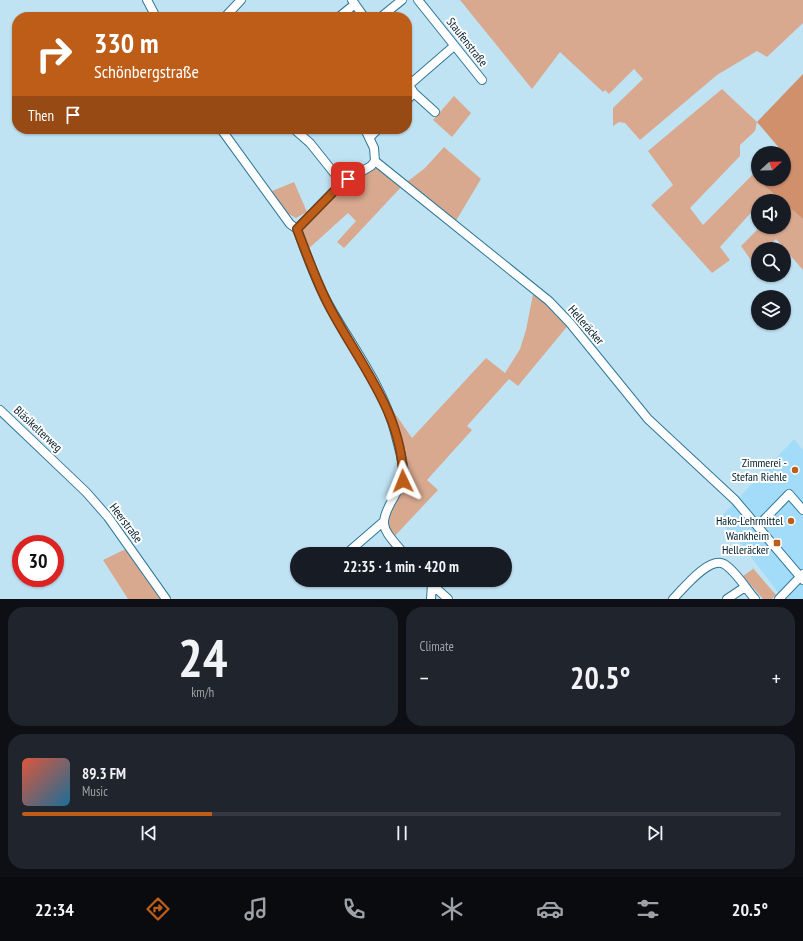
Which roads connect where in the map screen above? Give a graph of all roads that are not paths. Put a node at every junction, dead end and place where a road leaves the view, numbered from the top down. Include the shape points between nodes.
1 (147, 0) edge
2 (241, 0) edge
3 (402, 0) edge
4 (418, 0) edge
5 (353, 2) edge
6 (153, 12) edge
7 (230, 12) edge
8 (344, 12) edge
9 (360, 12) edge
10 (387, 12) edge
11 (454, 46) junction
12 (482, 80) dead end
13 (412, 81) edge
14 (412, 90) edge
15 (414, 93) joint
16 (435, 112) dead end
17 (224, 134) edge
18 (300, 134) edge
19 (368, 134) edge
20 (373, 134) edge
21 (370, 137) junction
22 (375, 161) junction
23 (342, 183) junction
24 (297, 229) junction
25 (0, 410) edge
26 (60, 466) joint
27 (803, 510) edge
28 (383, 522) junction
29 (758, 526) junction
30 (354, 547) edge
31 (399, 547) edge
32 (802, 577) edge
33 (430, 587) edge
34 (435, 587) edge
35 (745, 587) junction
36 (166, 599) edge
37 (431, 599) edge
38 (448, 599) edge
39 (674, 599) edge
40 (727, 599) edge
41 (755, 599) edge
42 (779, 599) edge

1 - 6 street
2 - 7 street
3 - 10 street
4 - 11 street, Staufenstraße
5 - 8 street
5 - 9 street
11 - 12 street, Staufenstraße
11 - 13 street
14 - 15 street
15 - 16 street
17 - 24 street via 290,224
18 - 23 street
19 - 21 street
20 - 21 street
21 - 22 street
22 - 23 street
22 - 29 street, Helleräcker via 549,301 648,419 735,500
23 - 24 street
24 - 28 street via 326,300 380,392 396,434 403,465 403,481 384,513
25 - 26 street, Bläsikelterweg
26 - 36 street, Heerstraße via 108,517
27 - 29 street via 789,494
28 - 30 street
28 - 31 street via 386,531
29 - 32 street, Helleräcker
32 - 42 street
33 - 37 street
34 - 38 street
35 - 39 street via 729,567 715,563 694,576
35 - 40 street
35 - 41 street

